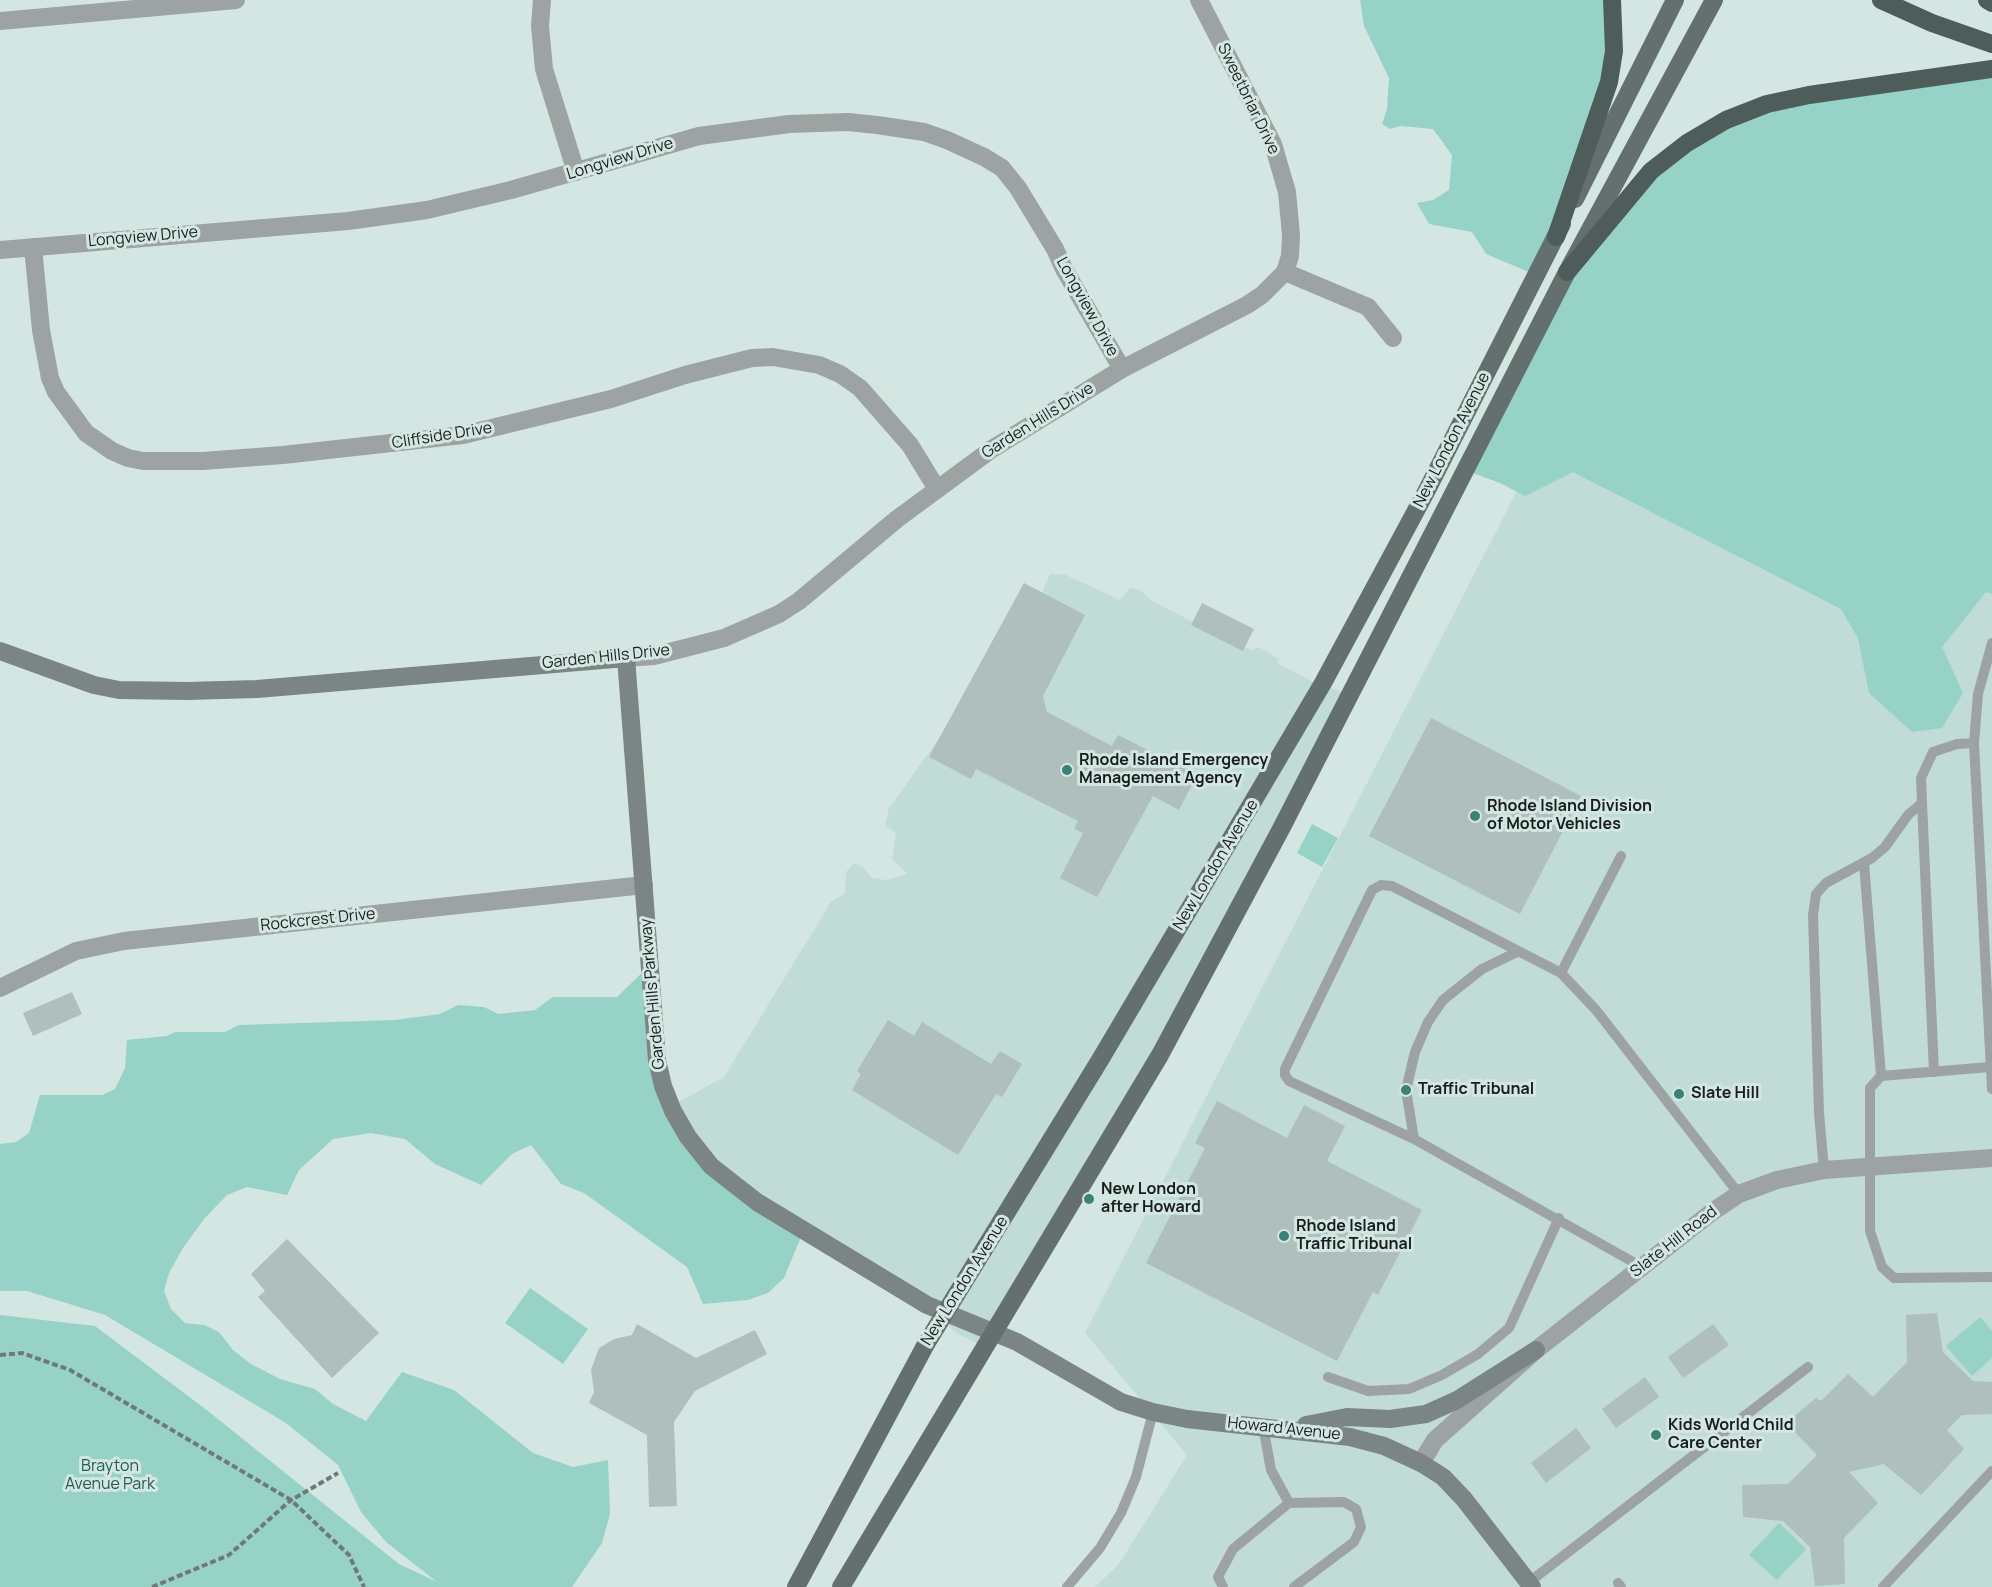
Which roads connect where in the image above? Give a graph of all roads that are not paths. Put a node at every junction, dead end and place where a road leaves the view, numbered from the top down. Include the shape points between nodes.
1 (236, 0) edge
2 (542, 0) edge
3 (1199, 0) edge
4 (1612, 0) edge
5 (1675, 0) edge
6 (1714, 0) edge
7 (1881, 0) edge
8 (1987, 0) edge
9 (1992, 3) edge
10 (134, 5) edge
11 (0, 21) edge
12 (1992, 44) edge
13 (1992, 69) edge
14 (576, 172) junction
15 (1556, 237) junction
16 (33, 247) junction
17 (0, 250) edge
18 (1285, 272) junction
19 (1567, 272) junction
20 (1393, 338) dead end
21 (1122, 369) junction
22 (937, 489) junction
23 (1992, 643) edge
24 (0, 651) edge
25 (626, 658) junction
26 (1974, 743) junction
27 (1922, 803) junction
28 (1621, 856) dead end
29 (1864, 863) junction
30 (644, 885) junction
31 (1517, 952) junction
32 (1561, 973) junction
33 (0, 988) edge
34 (1990, 1067) junction
35 (1934, 1072) junction
36 (1881, 1076) junction
37 (1992, 1089) edge
38 (1414, 1139) junction
39 (1992, 1158) edge
40 (1870, 1165) junction
41 (1824, 1170) junction
42 (1739, 1194) junction
43 (1559, 1218) junction
44 (1642, 1267) junction
45 (1992, 1277) edge
46 (946, 1312) junction
47 (994, 1332) junction
48 (1536, 1350) junction
49 (1808, 1367) dead end
50 (1328, 1377) dead end
51 (1153, 1412) junction
52 (1263, 1426) junction
53 (1286, 1428) junction
54 (1421, 1463) junction
55 (1992, 1471) edge
56 (1288, 1503) junction
57 (1530, 1585) edge
58 (796, 1587) edge
59 (841, 1587) edge
60 (1067, 1587) edge
61 (1223, 1587) edge
62 (1294, 1587) edge
63 (1882, 1587) edge

1 - 10 street
2 - 14 street via 544,69
3 - 18 street, Sweetbriar Drive via 1273,144 1287,192 1291,235
4 - 15 highway via 1614,51 1609,82
5 - 15 main road, New London Avenue
6 - 19 main road, New London Avenue
7 - 12 highway
8 - 9 highway
10 - 11 street
13 - 19 highway via 1809,95 1767,104 1726,120 1687,143 1652,171
14 - 16 street, Longview Drive via 427,210
14 - 21 street, Longview Drive via 699,136 789,124 848,122 924,132 947,140 1002,168 1018,188
15 - 46 main road, New London Avenue via 1410,524 1323,683
16 - 17 street, Longview Drive
16 - 22 street, Cliffside Drive via 41,330 56,393 86,433 112,452 128,458 203,461 463,435 611,399 752,358 773,357 819,365 860,388 910,445
18 - 20 street via 1368,307
18 - 21 street, Garden Hills Drive via 1247,304
19 - 47 main road, New London Avenue via 1282,827 1160,1055
21 - 22 street, Garden Hills Drive via 992,449
22 - 25 street, Garden Hills Drive via 779,614 724,638 654,656
23 - 26 lane via 1978,694
24 - 25 street, Garden Hills Drive via 94,685 119,690 187,691 257,689
25 - 30 street, Garden Hills Parkway
26 - 27 lane via 1933,752 1921,778
26 - 34 lane
27 - 29 lane via 1885,847
27 - 35 lane
28 - 32 lane
29 - 36 lane
29 - 41 lane via 1826,883 1816,894 1813,915
30 - 33 street, Rockcrest Drive via 124,941 76,951
30 - 46 street, Garden Hills Parkway via 657,1060 665,1092 688,1137 711,1166 743,1192 927,1305
31 - 32 lane
31 - 38 lane via 1474,975 1443,1000 1428,1022 1415,1052 1406,1090
31 - 38 lane via 1392,886 1381,885 1372,890 1285,1076
32 - 42 lane via 1596,1010
34 - 35 lane
34 - 37 lane
35 - 36 lane
36 - 40 lane via 1870,1088
38 - 43 lane
39 - 40 street, Slate Hill Road
40 - 41 street, Slate Hill Road
40 - 45 lane via 1870,1231 1882,1267 1894,1278 1910,1280
41 - 42 street, Slate Hill Road via 1776,1180
42 - 44 street, Slate Hill Road
43 - 44 lane
43 - 50 lane via 1509,1328 1478,1354 1409,1389 1368,1391
44 - 48 street, Slate Hill Road
46 - 47 street, Garden Hills Parkway
46 - 58 main road, New London Avenue
47 - 51 street, Howard Avenue via 1106,1395
47 - 59 main road, New London Avenue
48 - 53 street via 1457,1400 1426,1414 1390,1419 1347,1417
48 - 54 street, Slate Hill Road via 1436,1440
49 - 57 lane
51 - 52 street, Howard Avenue
51 - 60 lane via 1136,1477 1121,1513 1100,1548
52 - 53 street, Howard Avenue
52 - 56 lane via 1271,1470
53 - 54 street, Howard Avenue via 1367,1440
54 - 57 street, Howard Avenue via 1443,1477 1464,1499
55 - 63 lane
56 - 61 lane via 1233,1549 1218,1577
56 - 62 lane via 1344,1502 1356,1509 1361,1527 1354,1542

